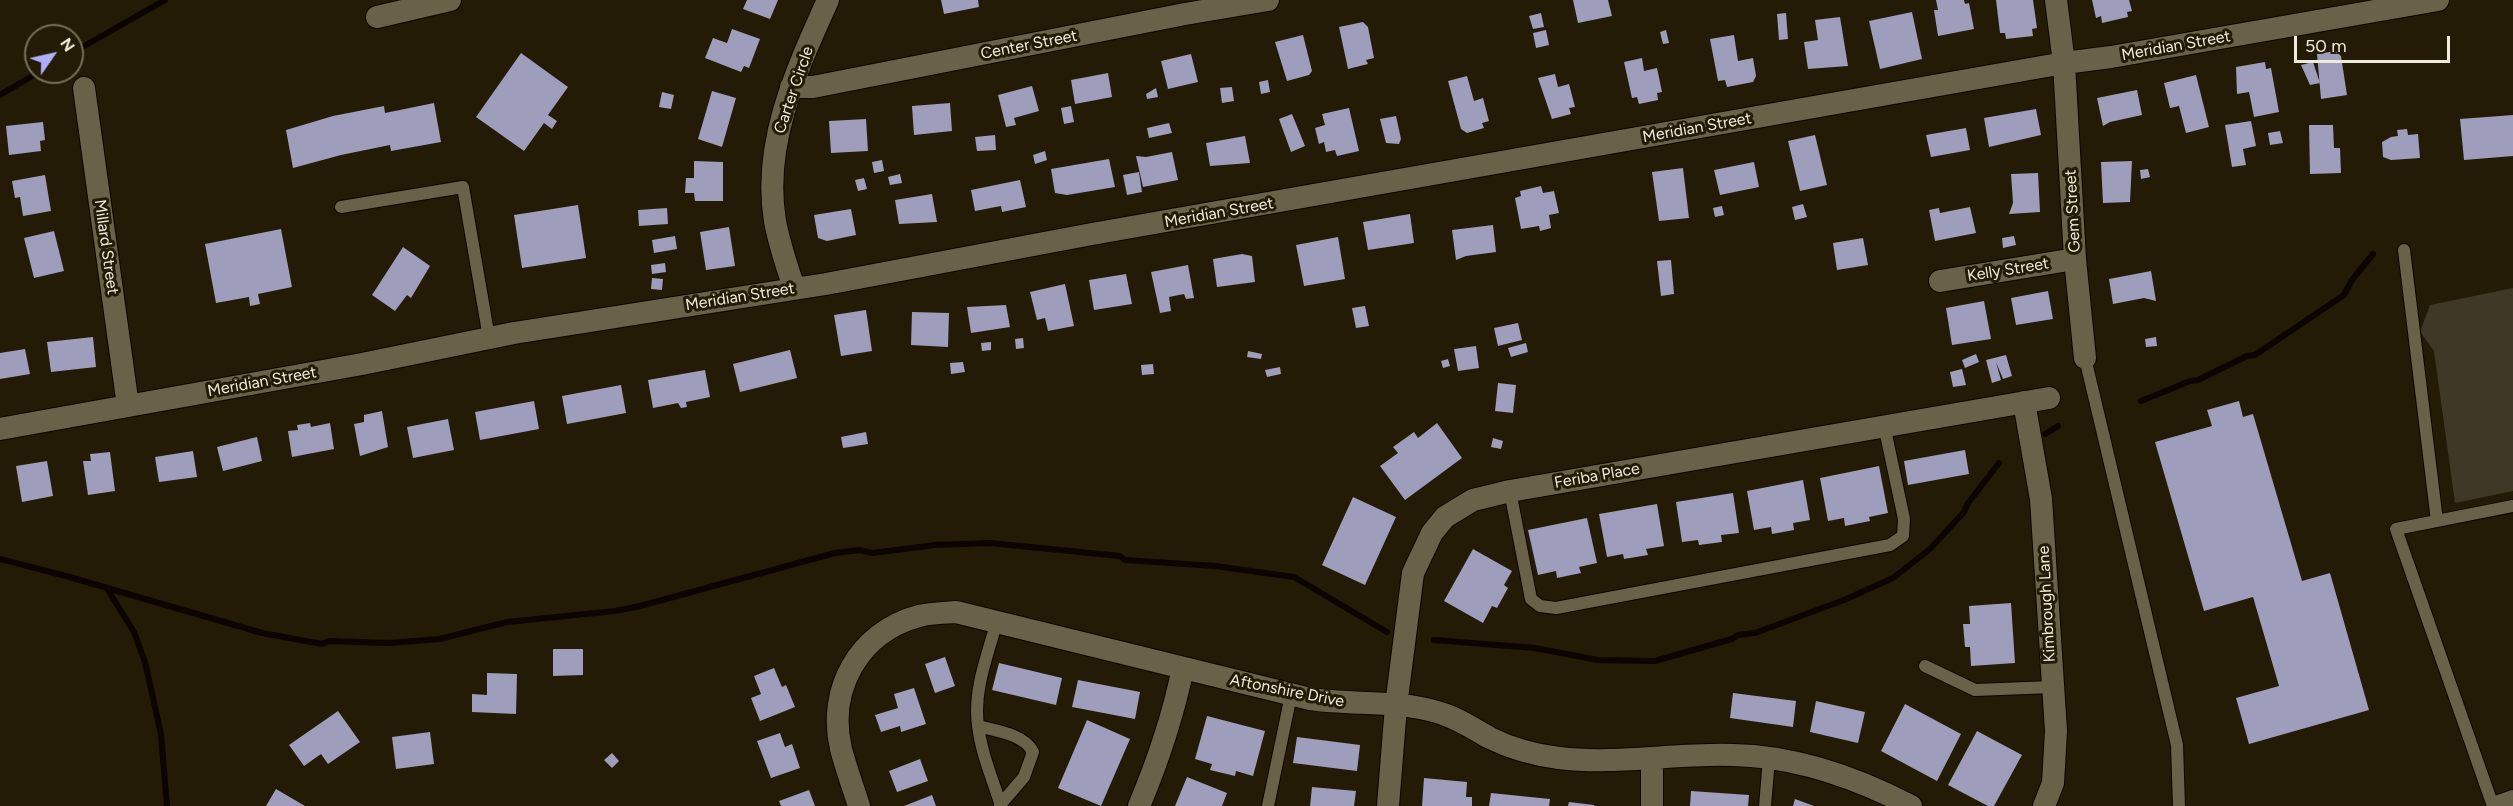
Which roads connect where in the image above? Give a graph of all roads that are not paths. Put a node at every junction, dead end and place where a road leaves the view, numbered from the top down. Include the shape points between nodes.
1 (450, 0) edge
2 (828, 0) edge
3 (1268, 0) edge
4 (2056, 0) edge
5 (2438, 0) edge
6 (1182, 7) edge
7 (377, 17) dead end
8 (2064, 63) junction
9 (791, 87) junction
10 (84, 88) dead end
11 (341, 207) dead end
12 (2404, 250) dead end
13 (2075, 259) junction
14 (1940, 280) dead end
15 (794, 288) junction
16 (489, 338) junction
17 (2085, 358) joint
18 (2049, 398) dead end
19 (2024, 402) junction
20 (128, 406) junction
21 (1884, 425) junction
22 (0, 429) edge
23 (1510, 491) junction
24 (2513, 506) edge
25 (2437, 521) junction
26 (997, 621) junction
27 (1925, 666) dead end
28 (1183, 668) junction
29 (2052, 687) junction
30 (1291, 695) junction
31 (1396, 706) junction
32 (978, 726) junction
33 (1652, 759) junction
34 (1769, 759) junction
35 (2513, 801) edge
36 (859, 806) edge
37 (1001, 806) edge
38 (1139, 806) edge
39 (1268, 806) edge
40 (1388, 806) edge
41 (1652, 806) edge
42 (1765, 806) edge
43 (1911, 806) edge
44 (2044, 806) edge
45 (2179, 806) edge
46 (2493, 806) edge
47 (2499, 806) edge

1 - 7 street
2 - 9 street, Carter Circle
3 - 6 street, Center Street
4 - 8 street, Gem Street
5 - 8 street, Meridian Street
6 - 9 street, Center Street via 813,87
8 - 13 street, Gem Street
8 - 15 street, Meridian Street
9 - 15 street, Carter Circle via 772,180 777,231
10 - 20 street, Millard Street
11 - 16 lane via 463,187
12 - 25 lane
13 - 14 street, Kelly Street
13 - 17 street, Gem Street
15 - 16 street, Meridian Street
16 - 20 street, Meridian Street
17 - 45 lane via 2177,745
18 - 19 street, Feriba Place
19 - 21 street, Feriba Place
19 - 29 street, Kimbrough Lane via 2041,500
20 - 22 street, Meridian Street
21 - 23 street, Feriba Place
21 - 23 lane via 1904,519 1903,536 1890,544 1556,609 1540,606 1531,599
23 - 31 street, Feriba Place via 1458,508 1445,517 1422,550 1407,604
24 - 25 lane
25 - 46 lane via 2396,529
26 - 28 street, Aftonshire Drive
26 - 32 lane via 979,685
26 - 36 street, Aftonshire Drive via 956,612 918,617 883,633 856,658 841,693 839,729
27 - 29 lane via 1975,690
28 - 30 street, Aftonshire Drive
28 - 38 street via 1175,706
29 - 44 street, Kimbrough Lane via 2055,765
30 - 31 street, Aftonshire Drive via 1338,703
30 - 39 lane
31 - 33 street, Aftonshire Drive via 1436,711 1524,752 1582,760
31 - 40 street, Feriba Place
32 - 37 lane
32 - 37 lane via 1022,739 1033,752 1024,777
33 - 34 street, Aftonshire Drive via 1734,755
33 - 41 street
34 - 42 lane
34 - 43 street, Aftonshire Drive via 1795,762 1846,778
35 - 47 street

